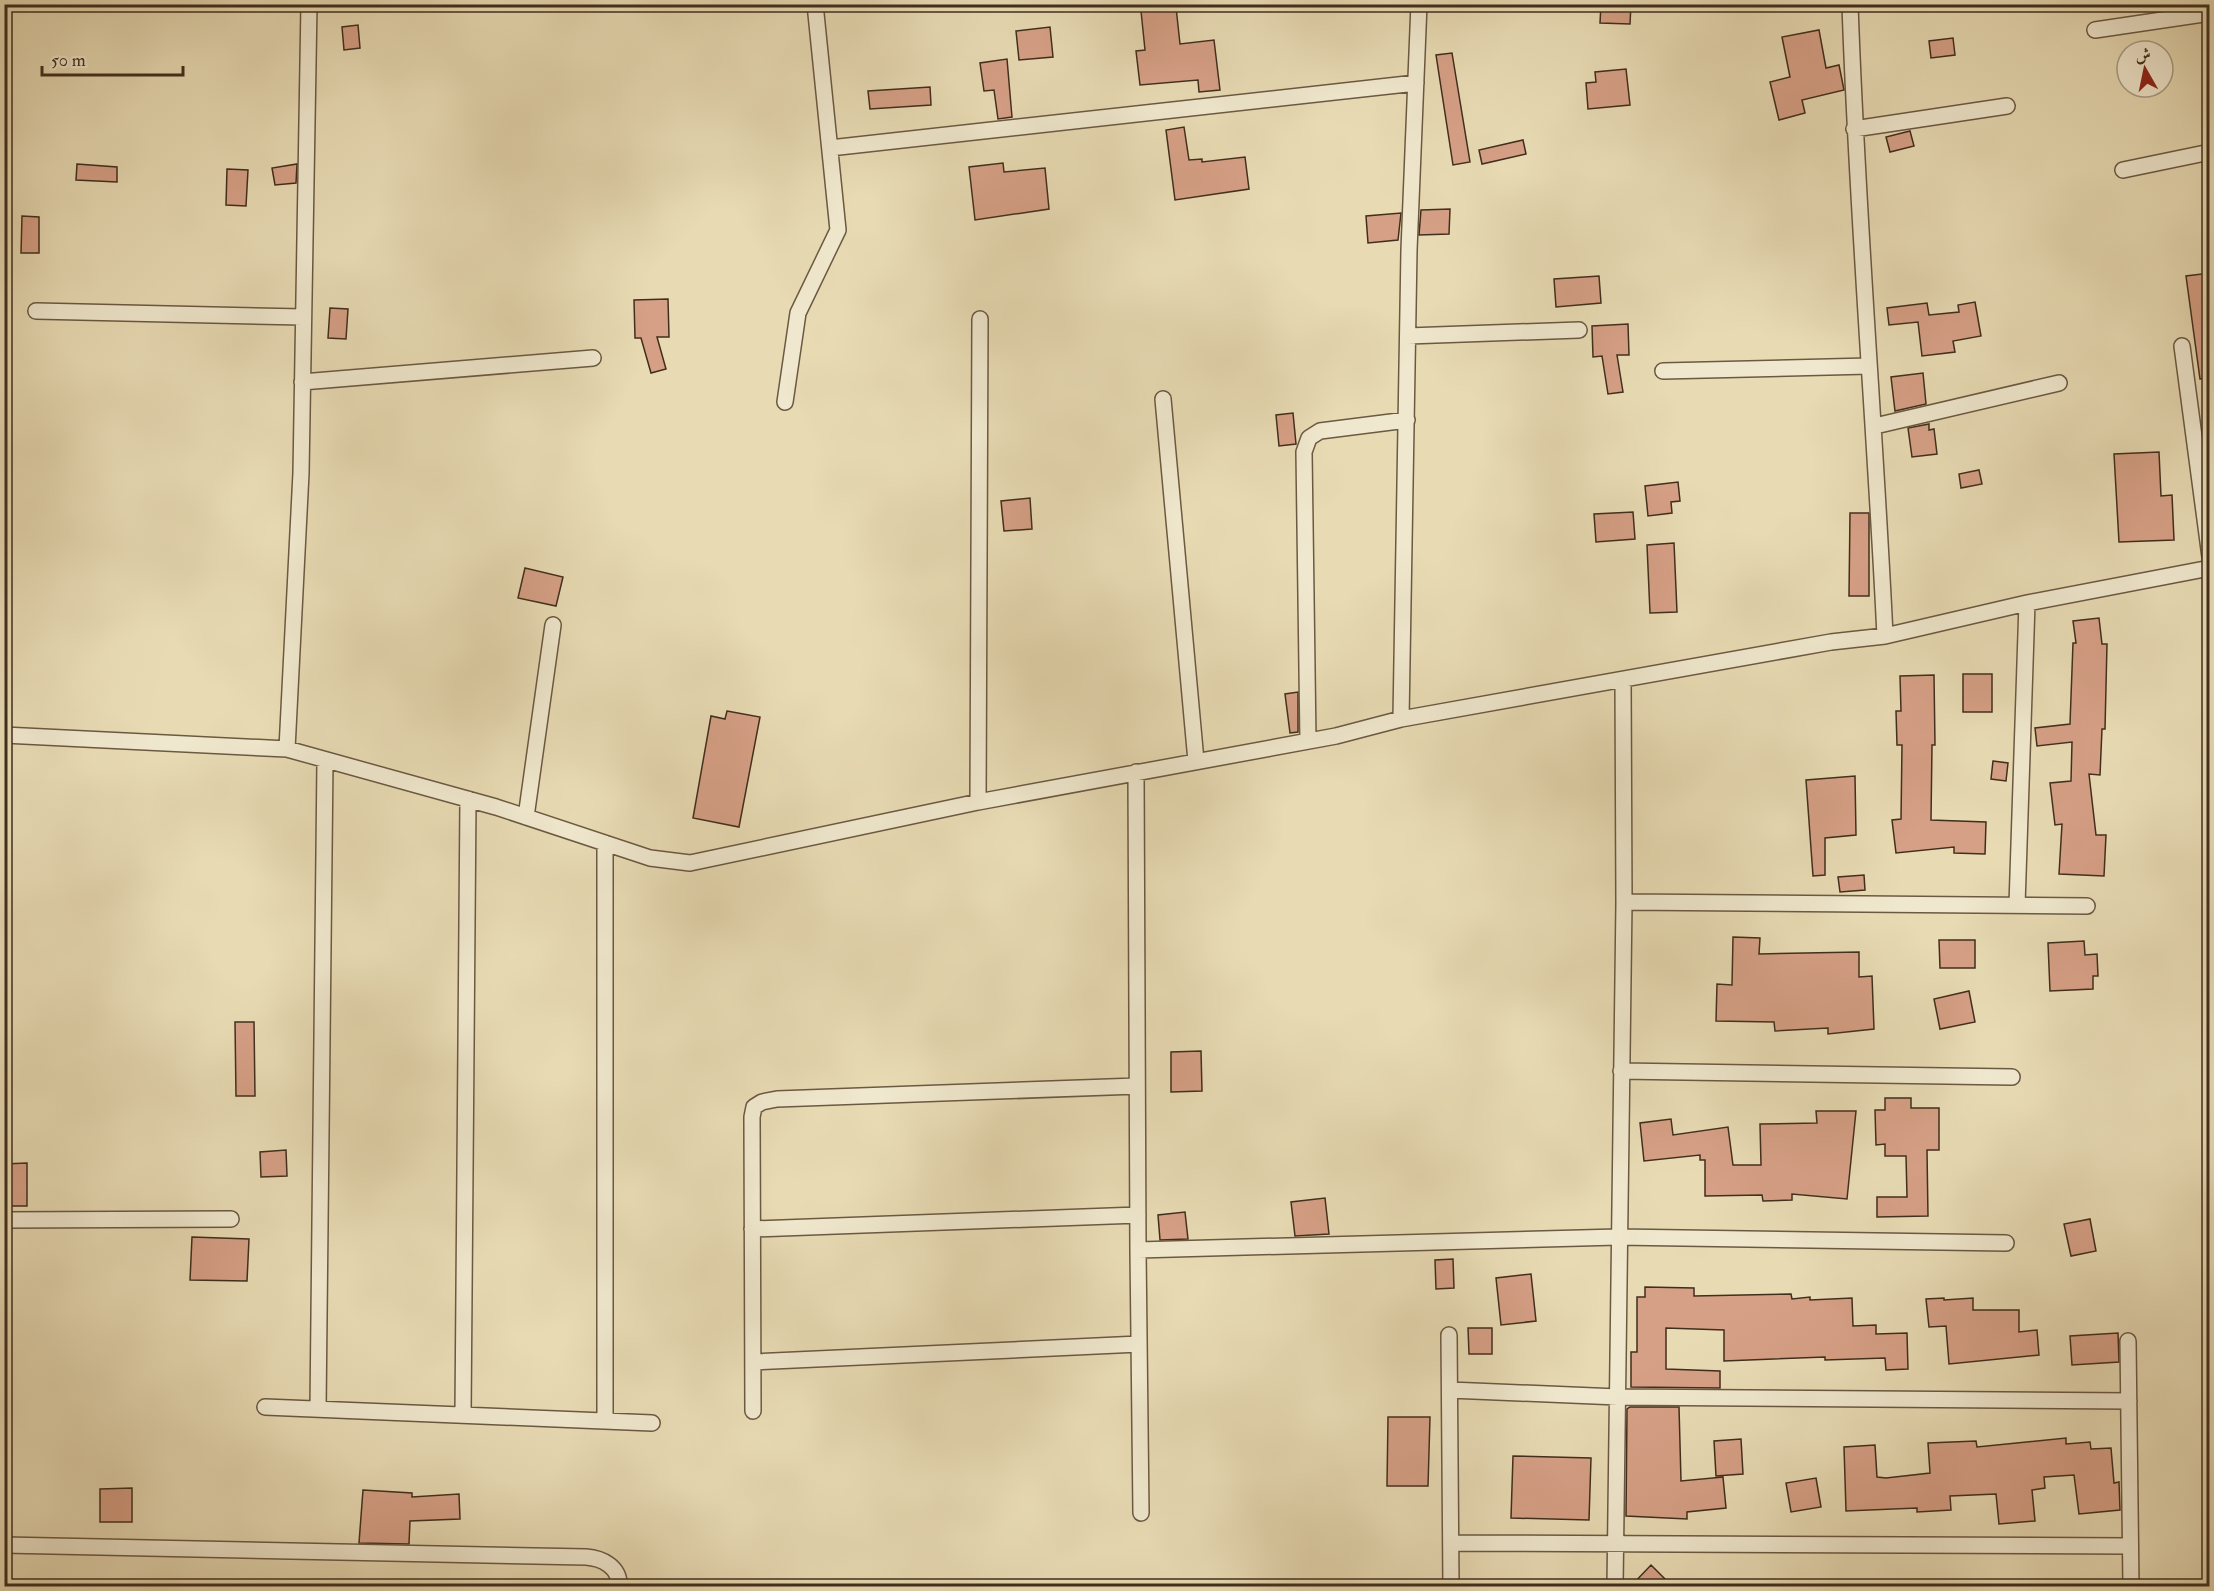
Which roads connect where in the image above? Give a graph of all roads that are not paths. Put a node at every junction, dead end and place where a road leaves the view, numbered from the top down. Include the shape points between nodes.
1 (309, 4) edge
2 (1419, 4) edge
3 (1851, 4) edge
4 (819, 5) edge
5 (2189, 10) edge
6 (2210, 13) edge
7 (2095, 30) dead end
8 (1416, 83) junction
9 (2007, 106) dead end
10 (1854, 129) junction
11 (830, 148) junction
12 (2210, 152) edge
13 (2123, 170) dead end
14 (36, 311) dead end
15 (303, 317) junction
16 (980, 319) dead end
17 (1579, 330) dead end
18 (1407, 336) junction
19 (2182, 346) dead end
20 (593, 358) dead end
21 (1869, 366) junction
22 (1663, 371) dead end
23 (302, 382) junction
24 (2059, 383) dead end
25 (1162, 399) dead end
26 (785, 402) dead end
27 (1407, 420) junction
28 (1875, 426) junction
29 (2210, 557) edge
30 (2210, 568) edge
31 (2027, 603) junction
32 (553, 625) dead end
33 (1885, 636) junction
34 (1623, 680) junction
35 (1401, 719) junction
36 (4, 735) edge
37 (1308, 741) junction
38 (287, 749) junction
39 (325, 760) junction
40 (1196, 761) junction
41 (1136, 772) junction
42 (468, 799) junction
43 (978, 802) junction
44 (526, 817) junction
45 (605, 843) junction
46 (1624, 902) junction
47 (2017, 905) junction
48 (2087, 906) dead end
49 (1621, 1071) junction
50 (2012, 1077) dead end
51 (1137, 1086) junction
52 (1138, 1215) junction
53 (231, 1219) dead end
54 (4, 1220) edge
55 (752, 1229) junction
56 (1618, 1237) junction
57 (2006, 1243) dead end
58 (1138, 1250) junction
59 (1449, 1335) dead end
60 (2128, 1341) dead end
61 (1138, 1344) junction
62 (753, 1362) junction
63 (1450, 1390) junction
64 (1618, 1397) junction
65 (2129, 1401) junction
66 (265, 1407) dead end
67 (318, 1409) junction
68 (753, 1411) dead end
69 (464, 1415) junction
70 (605, 1421) junction
71 (652, 1423) dead end
72 (1141, 1513) dead end
73 (1452, 1543) junction
74 (4, 1545) edge
75 (1616, 1545) junction
76 (2130, 1546) junction
77 (619, 1587) edge
78 (1451, 1587) edge
79 (1616, 1587) edge
80 (2131, 1587) edge

1 - 15 street
2 - 8 street
3 - 10 street
4 - 11 street
5 - 6 street
5 - 7 street
8 - 11 street
8 - 18 street
9 - 10 street
10 - 21 street
11 - 26 street via 838,230 798,313
12 - 13 street
14 - 15 street
15 - 23 street
16 - 43 street
17 - 18 street
18 - 27 street
19 - 29 street
20 - 23 street
21 - 22 street
21 - 28 street
23 - 38 street
24 - 28 street
25 - 40 street
27 - 35 street
27 - 37 street via 1320,430 1309,438 1304,452
28 - 33 street
30 - 31 street
31 - 33 street
31 - 47 street
32 - 44 street
33 - 34 street via 1831,642
34 - 35 street
34 - 46 street
35 - 37 street
36 - 38 street
37 - 40 street
38 - 39 street
39 - 42 street
39 - 67 street
40 - 41 street
41 - 43 street
41 - 51 street
42 - 44 street
42 - 69 street
43 - 45 street via 690,863 671,863
44 - 45 street
45 - 70 street
46 - 47 street
46 - 49 street
47 - 48 street
49 - 50 street
49 - 56 street
51 - 52 street
51 - 55 street via 762,1102 754,1107 752,1117
52 - 55 street
52 - 58 street
53 - 54 street
55 - 62 street
56 - 57 street
56 - 58 street
56 - 64 street
58 - 61 street
59 - 63 street
60 - 65 street
61 - 62 street
61 - 72 street
62 - 68 street
63 - 64 street
63 - 73 street
64 - 65 street
64 - 75 street
65 - 76 street
66 - 67 street
67 - 69 street
69 - 70 street
70 - 71 street
73 - 75 street
73 - 78 street
74 - 77 street via 586,1557 608,1563
75 - 76 street
75 - 79 street
76 - 80 street

